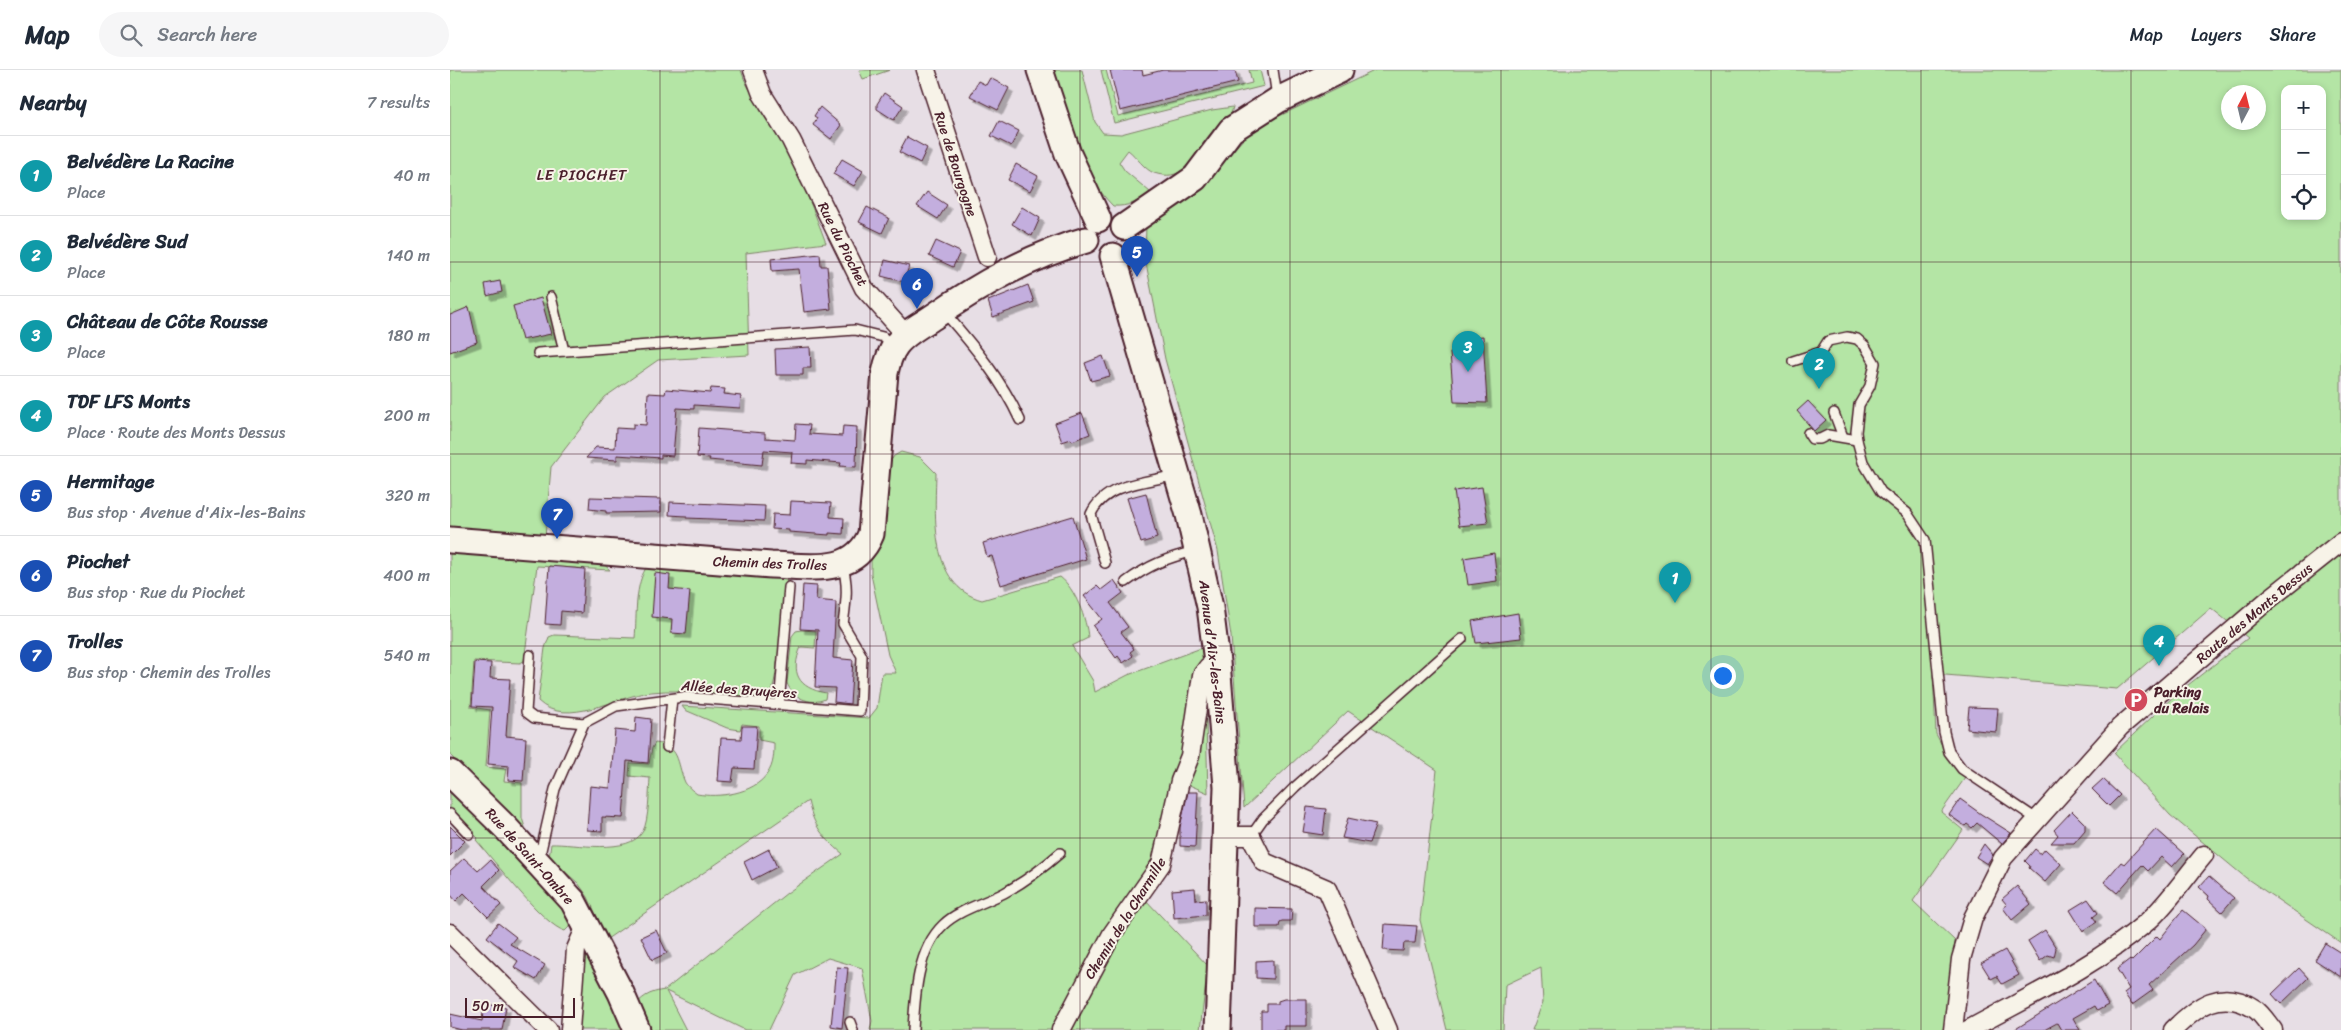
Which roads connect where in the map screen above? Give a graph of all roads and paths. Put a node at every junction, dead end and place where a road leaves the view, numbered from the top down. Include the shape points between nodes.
1 (754, 70) edge
2 (926, 70) edge
3 (1040, 70) edge
4 (1273, 70) edge
5 (1340, 70) edge
6 (1278, 100) junction
7 (1124, 227) junction
8 (1092, 229) junction
9 (1113, 256) junction
10 (987, 257) dead end
11 (551, 297) dead end
12 (942, 310) junction
13 (900, 341) junction
14 (564, 351) junction
15 (538, 353) dead end
16 (1793, 361) dead end
17 (1834, 413) dead end
18 (1020, 420) dead end
19 (1808, 433) dead end
20 (1843, 437) junction
21 (1857, 440) junction
22 (1177, 475) junction
23 (450, 540) edge
24 (2341, 542) edge
25 (1198, 550) junction
26 (1105, 562) dead end
27 (842, 564) junction
28 (1126, 582) dead end
29 (789, 587) dead end
30 (1462, 639) dead end
31 (530, 655) dead end
32 (1217, 662) junction
33 (672, 699) junction
34 (779, 705) junction
35 (584, 723) junction
36 (667, 747) dead end
37 (450, 773) edge
38 (450, 814) edge
39 (2040, 818) junction
40 (469, 834) dead end
41 (1226, 836) junction
42 (1252, 836) junction
43 (1060, 853) dead end
44 (2204, 855) dead end
45 (538, 862) junction
46 (584, 920) junction
47 (450, 933) edge
48 (548, 1030) edge
49 (570, 1030) edge
50 (637, 1030) edge
51 (913, 1030) edge
52 (1061, 1030) edge
53 (1218, 1030) edge
54 (1388, 1030) edge
55 (1953, 1030) edge
56 (1968, 1030) edge
57 (2173, 1030) edge
58 (2273, 1030) edge

1 - 13 street, Rue du Piochet via 762,94 791,140 864,288
2 - 10 street, Rue de Bourgogne
3 - 8 main road
4 - 6 lane
5 - 6 main road
6 - 7 main road via 1232,130 1195,178
7 - 8 main road via 1108,217
7 - 9 main road via 1124,246
8 - 9 main road via 1090,249 1101,257
8 - 12 main road via 1070,244 994,277
9 - 22 main road, Avenue d'Aix-les-Bains
11 - 14 lane
12 - 13 main road
12 - 18 lane via 976,349
13 - 14 lane via 855,330
13 - 27 main road, Chemin des Trolles via 885,373 871,534 861,552
14 - 15 lane
16 - 21 lane via 1821,352 1828,341 1836,338 1856,338 1865,346 1874,363 1870,386 1859,405
17 - 20 lane
19 - 20 lane via 1812,439 1828,435
20 - 21 lane
21 - 39 lane via 1863,462 1881,492 1907,512 1925,540 1941,705 1949,752 1962,769
22 - 25 main road, Avenue d'Aix-les-Bains
22 - 26 lane via 1118,488 1096,504 1091,514
23 - 27 main road, Chemin des Trolles via 771,565
24 - 39 street, Route des Monts Dessus via 2120,727
25 - 28 lane via 1147,566
25 - 32 main road, Avenue d'Aix-les-Bains
27 - 34 lane, Allée des Bruyères via 847,596 843,624 862,656 860,711
29 - 34 lane
30 - 42 lane via 1295,787 1263,819
31 - 35 lane via 526,712 534,718
32 - 41 main road, Avenue d'Aix-les-Bains via 1227,787
32 - 52 street, Chemin de la Charmille via 1202,675 1190,756 1180,781 1161,864 1112,934
33 - 34 lane, Allée des Bruyères via 683,697
33 - 35 lane, Allée des Bruyères via 616,706
33 - 36 lane
35 - 45 lane via 555,789
37 - 45 main road, Rue de Saint-Ombre
38 - 40 lane
39 - 55 street, Route des Monts Dessus via 2003,858 1973,918 1961,959
41 - 42 street
41 - 53 main road, Avenue d'Aix-les-Bains
42 - 54 street via 1264,862 1327,889
43 - 51 lane via 1041,870 1012,888 944,924 931,942 919,974
44 - 56 street via 2149,920 2121,942 2094,961
45 - 46 main road, Rue de Saint-Ombre via 573,901
46 - 49 street via 576,949
46 - 50 main road, Rue de Saint-Ombre
47 - 48 street
57 - 58 street via 2193,1010 2210,1001 2232,1000 2255,1010

